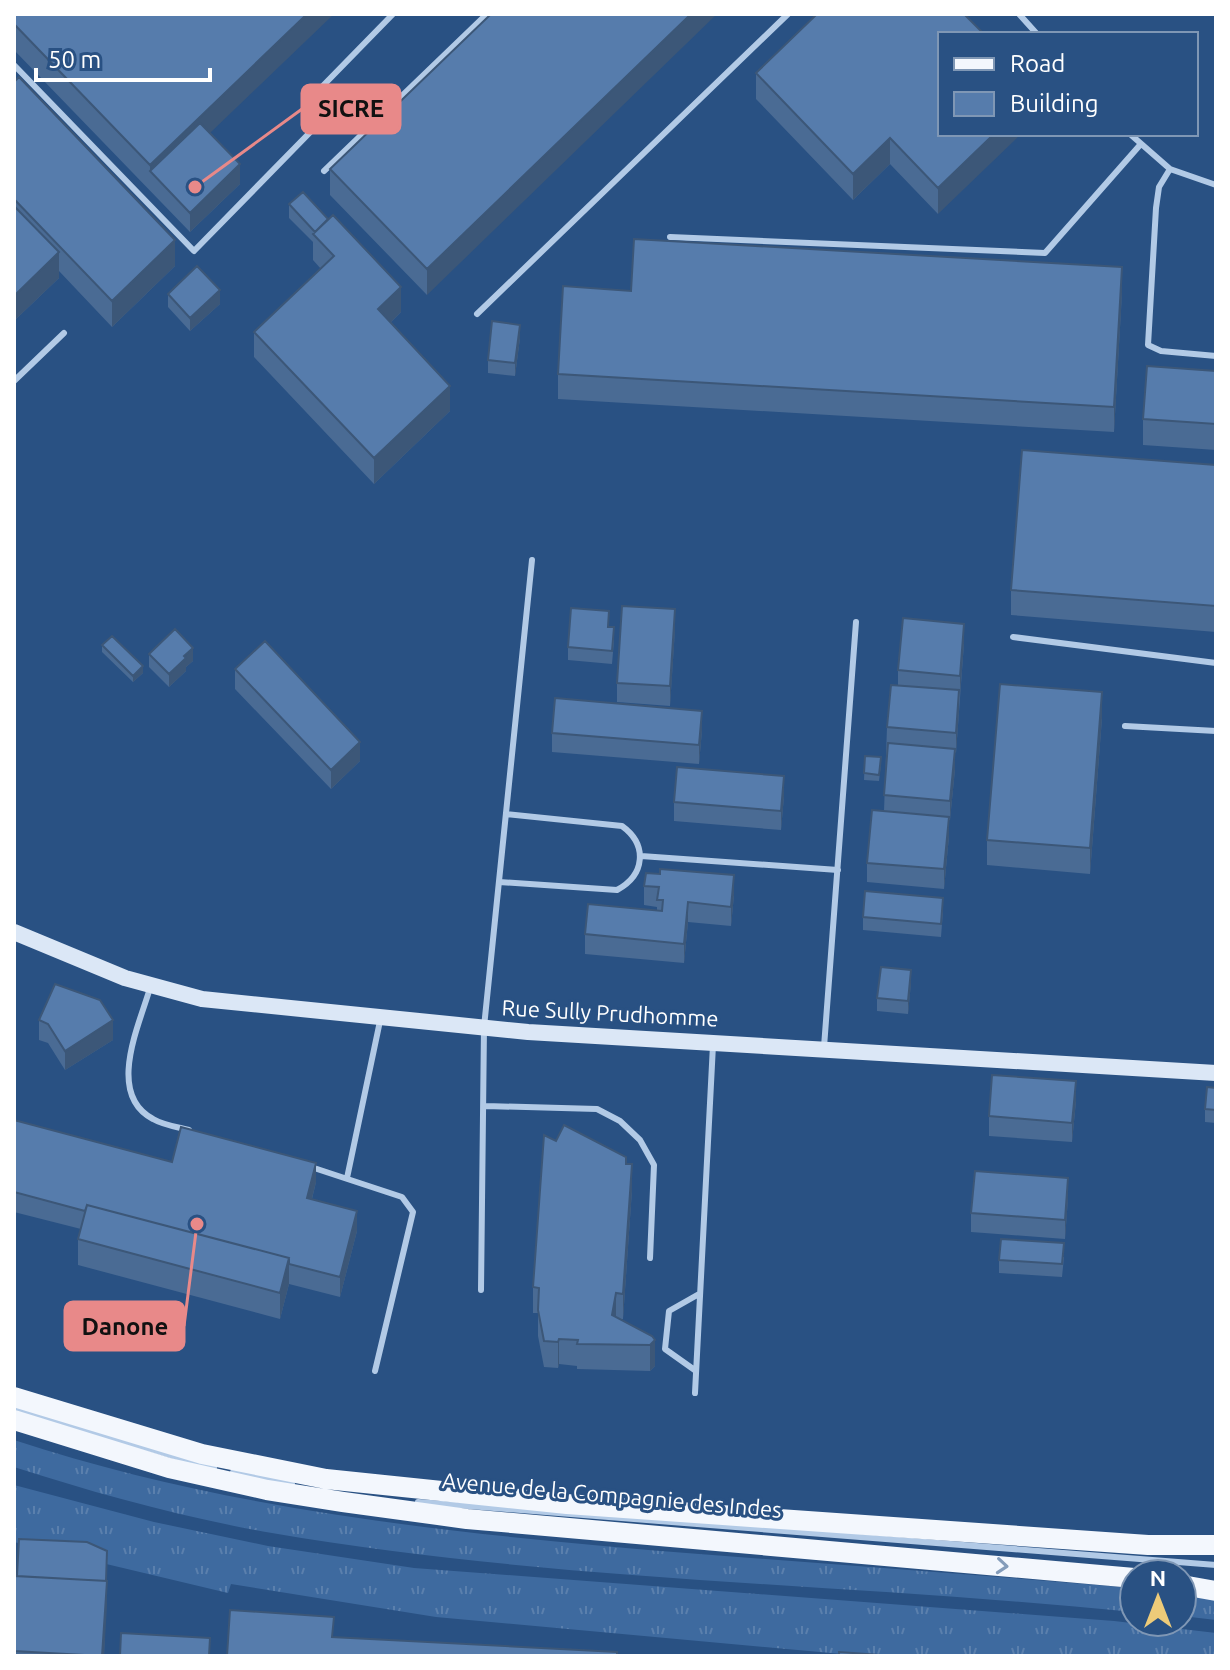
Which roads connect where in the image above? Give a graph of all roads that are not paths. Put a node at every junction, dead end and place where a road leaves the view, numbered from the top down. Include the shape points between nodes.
1 (393, 14) edge
2 (487, 14) edge
3 (788, 14) edge
4 (1019, 14) edge
5 (1035, 32) edge
6 (14, 65) edge
7 (1132, 136) edge
8 (1140, 145) junction
9 (1170, 169) junction
10 (324, 171) dead end
11 (1216, 185) edge
12 (670, 237) dead end
13 (477, 314) dead end
14 (64, 333) dead end
15 (1216, 356) edge
16 (14, 381) edge
17 (532, 560) dead end
18 (856, 622) dead end
19 (1013, 637) dead end
20 (1216, 663) edge
21 (1125, 726) dead end
22 (1216, 731) edge
23 (506, 814) junction
24 (641, 856) junction
25 (838, 870) junction
26 (499, 882) junction
27 (14, 932) edge
28 (151, 985) junction
29 (381, 1017) junction
30 (484, 1027) junction
31 (713, 1042) junction
32 (824, 1047) junction
33 (1216, 1073) edge
34 (486, 1106) junction
35 (198, 1133) edge
36 (303, 1165) edge
37 (347, 1178) junction
38 (650, 1258) dead end
39 (481, 1290) dead end
40 (699, 1294) junction
41 (375, 1371) dead end
42 (696, 1371) junction
43 (695, 1393) dead end
44 (14, 1397) edge
45 (14, 1409) edge
46 (14, 1420) edge
47 (1216, 1545) edge
48 (1216, 1565) edge
49 (1118, 1577) edge

1 - 6 lane via 310,99 327,115 194,251
2 - 10 lane
3 - 13 lane
4 - 5 lane
7 - 8 lane
8 - 9 lane
8 - 12 lane via 1045,253
9 - 11 lane
9 - 15 lane via 1159,187 1156,208 1148,345
14 - 16 lane
17 - 23 lane
18 - 25 lane
19 - 20 lane
21 - 22 lane
23 - 24 lane via 622,826
23 - 26 lane
24 - 25 lane
24 - 26 lane via 635,877 617,890
25 - 32 lane
26 - 30 lane
27 - 28 street, Rue Sully Prudhomme
28 - 29 street, Rue Sully Prudhomme via 202,999
28 - 35 lane via 128,1067 132,1098 154,1120
29 - 30 street, Rue Sully Prudhomme
29 - 37 lane
30 - 31 street, Rue Sully Prudhomme
30 - 34 lane
31 - 32 street, Rue Sully Prudhomme
31 - 40 lane
32 - 33 street, Rue Sully Prudhomme
34 - 38 lane via 597,1109 620,1121 640,1140 654,1165
34 - 39 lane
36 - 37 lane
37 - 41 lane via 402,1197 413,1212
40 - 42 lane
40 - 42 lane via 669,1311 665,1349
42 - 43 lane
44 - 47 main road, Avenue de la Compagnie des Indes via 202,1454 326,1479 614,1508 1148,1545
45 - 48 lane, Avenue de la Compagnie des Indes via 219,1470 336,1493 551,1515
46 -> 49 main road, Avenue de la Compagnie des Indes via 169,1468 358,1504 467,1519

